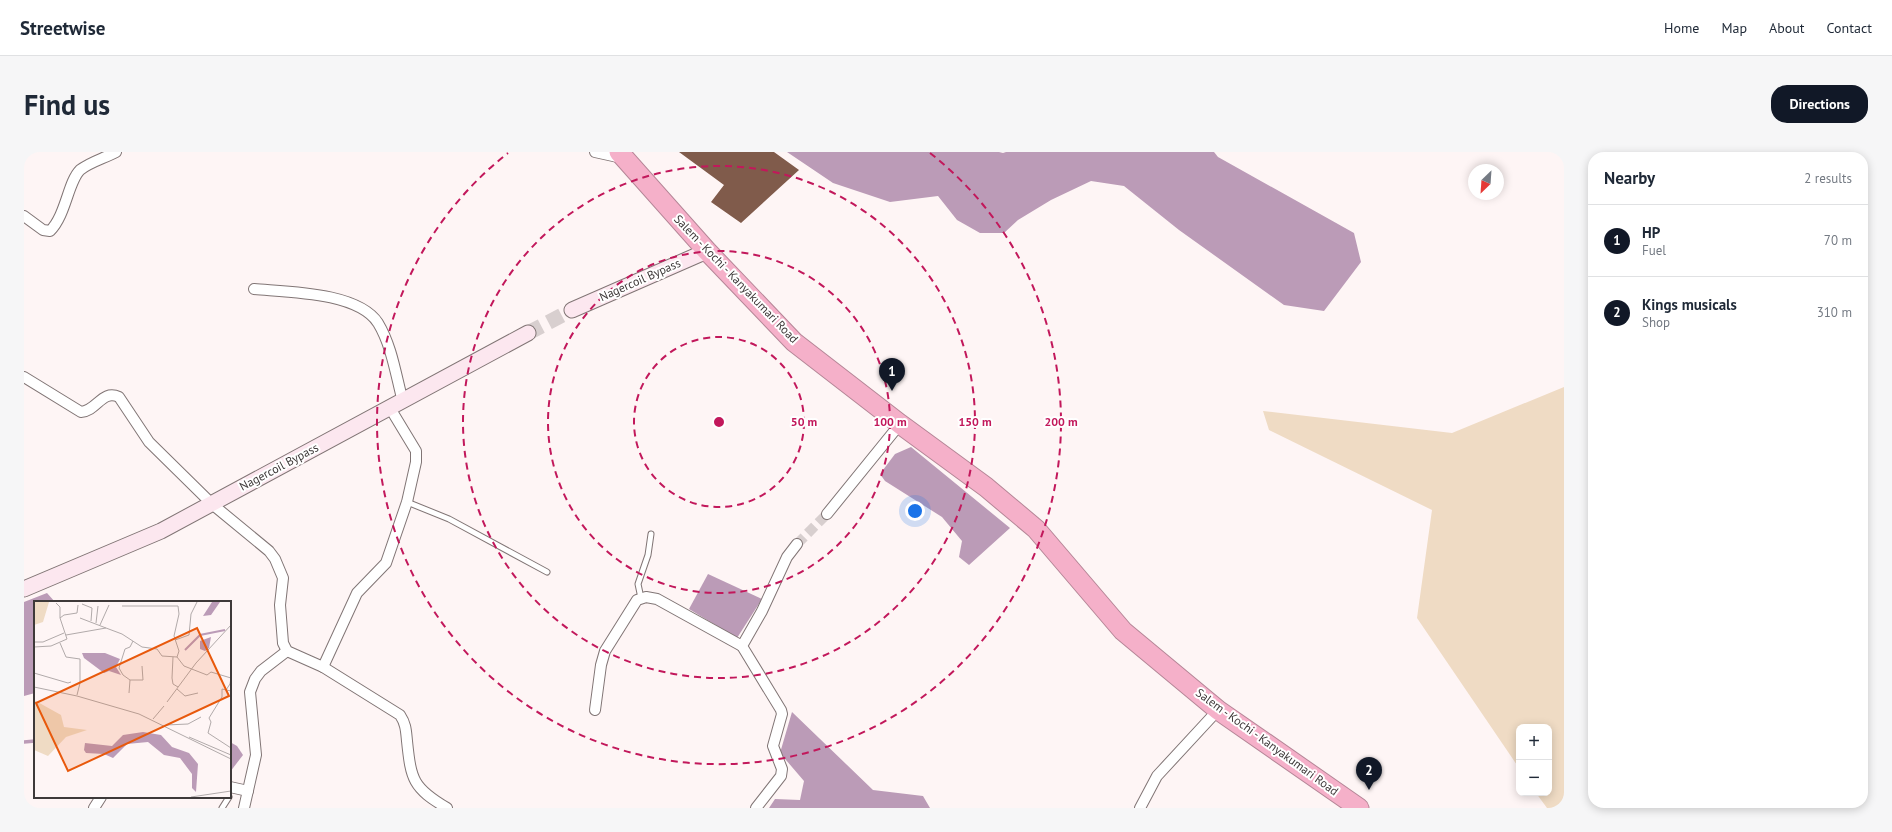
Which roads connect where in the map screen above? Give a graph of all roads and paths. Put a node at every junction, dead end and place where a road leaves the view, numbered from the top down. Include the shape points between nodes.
1 (116, 152) edge
2 (595, 152) edge
3 (622, 155) edge
4 (24, 216) edge
5 (707, 251) junction
6 (254, 289) dead end
7 (572, 310) tunnel mouth
8 (528, 333) tunnel mouth
9 (24, 377) edge
10 (396, 405) junction
11 (900, 424) junction
12 (407, 502) junction
13 (212, 504) junction
14 (827, 514) tunnel mouth
15 (651, 534) dead end
16 (797, 544) tunnel mouth
17 (547, 572) dead end
18 (24, 589) edge
19 (641, 598) junction
20 (742, 646) junction
21 (287, 651) junction
22 (323, 667) junction
23 (595, 710) dead end
24 (1218, 710) junction
25 (248, 791) junction
26 (231, 792) edge
27 (100, 798) edge
28 (228, 798) edge
29 (94, 808) edge
30 (222, 808) edge
31 (244, 808) edge
32 (448, 808) edge
33 (756, 808) edge
34 (1140, 808) edge
35 (1359, 808) edge

1 - 4 street via 87,166 77,174 56,226 50,231 44,230
2 - 3 street
3 - 5 highway, Salem - Kochi - Kanyakumari Road
5 - 7 main road, Nagercoil Bypass
5 - 11 highway, Salem - Kochi - Kanyakumari Road via 794,342
6 - 10 street via 329,296 343,300 370,315 377,321 388,343
8 - 10 main road, Nagercoil Bypass
9 - 13 street via 81,412 88,411 106,395 119,397 149,442
10 - 12 street via 416,451
10 - 13 main road, Nagercoil Bypass
11 - 14 street
11 - 24 highway, Salem - Kochi - Kanyakumari Road via 986,487 1036,529 1123,631
12 - 17 lane via 449,518
12 - 22 street via 386,563 357,593
13 - 18 main road, Nagercoil Bypass via 161,531
13 - 21 street via 269,551 275,559 283,578 280,605 283,643
15 - 19 lane via 648,555 638,584
16 - 20 street via 787,557 762,611
19 - 20 street via 657,599
19 - 23 street via 605,651
20 - 33 street via 782,714 773,746 782,769 781,776
21 - 22 street
21 - 25 street via 261,671 250,692 256,755
22 - 32 street via 400,715 406,723 410,769 418,786 427,796
24 - 34 street via 1157,776
24 - 35 highway, Salem - Kochi - Kanyakumari Road
25 - 26 street
25 - 31 street
27 - 29 street
28 - 30 lane

